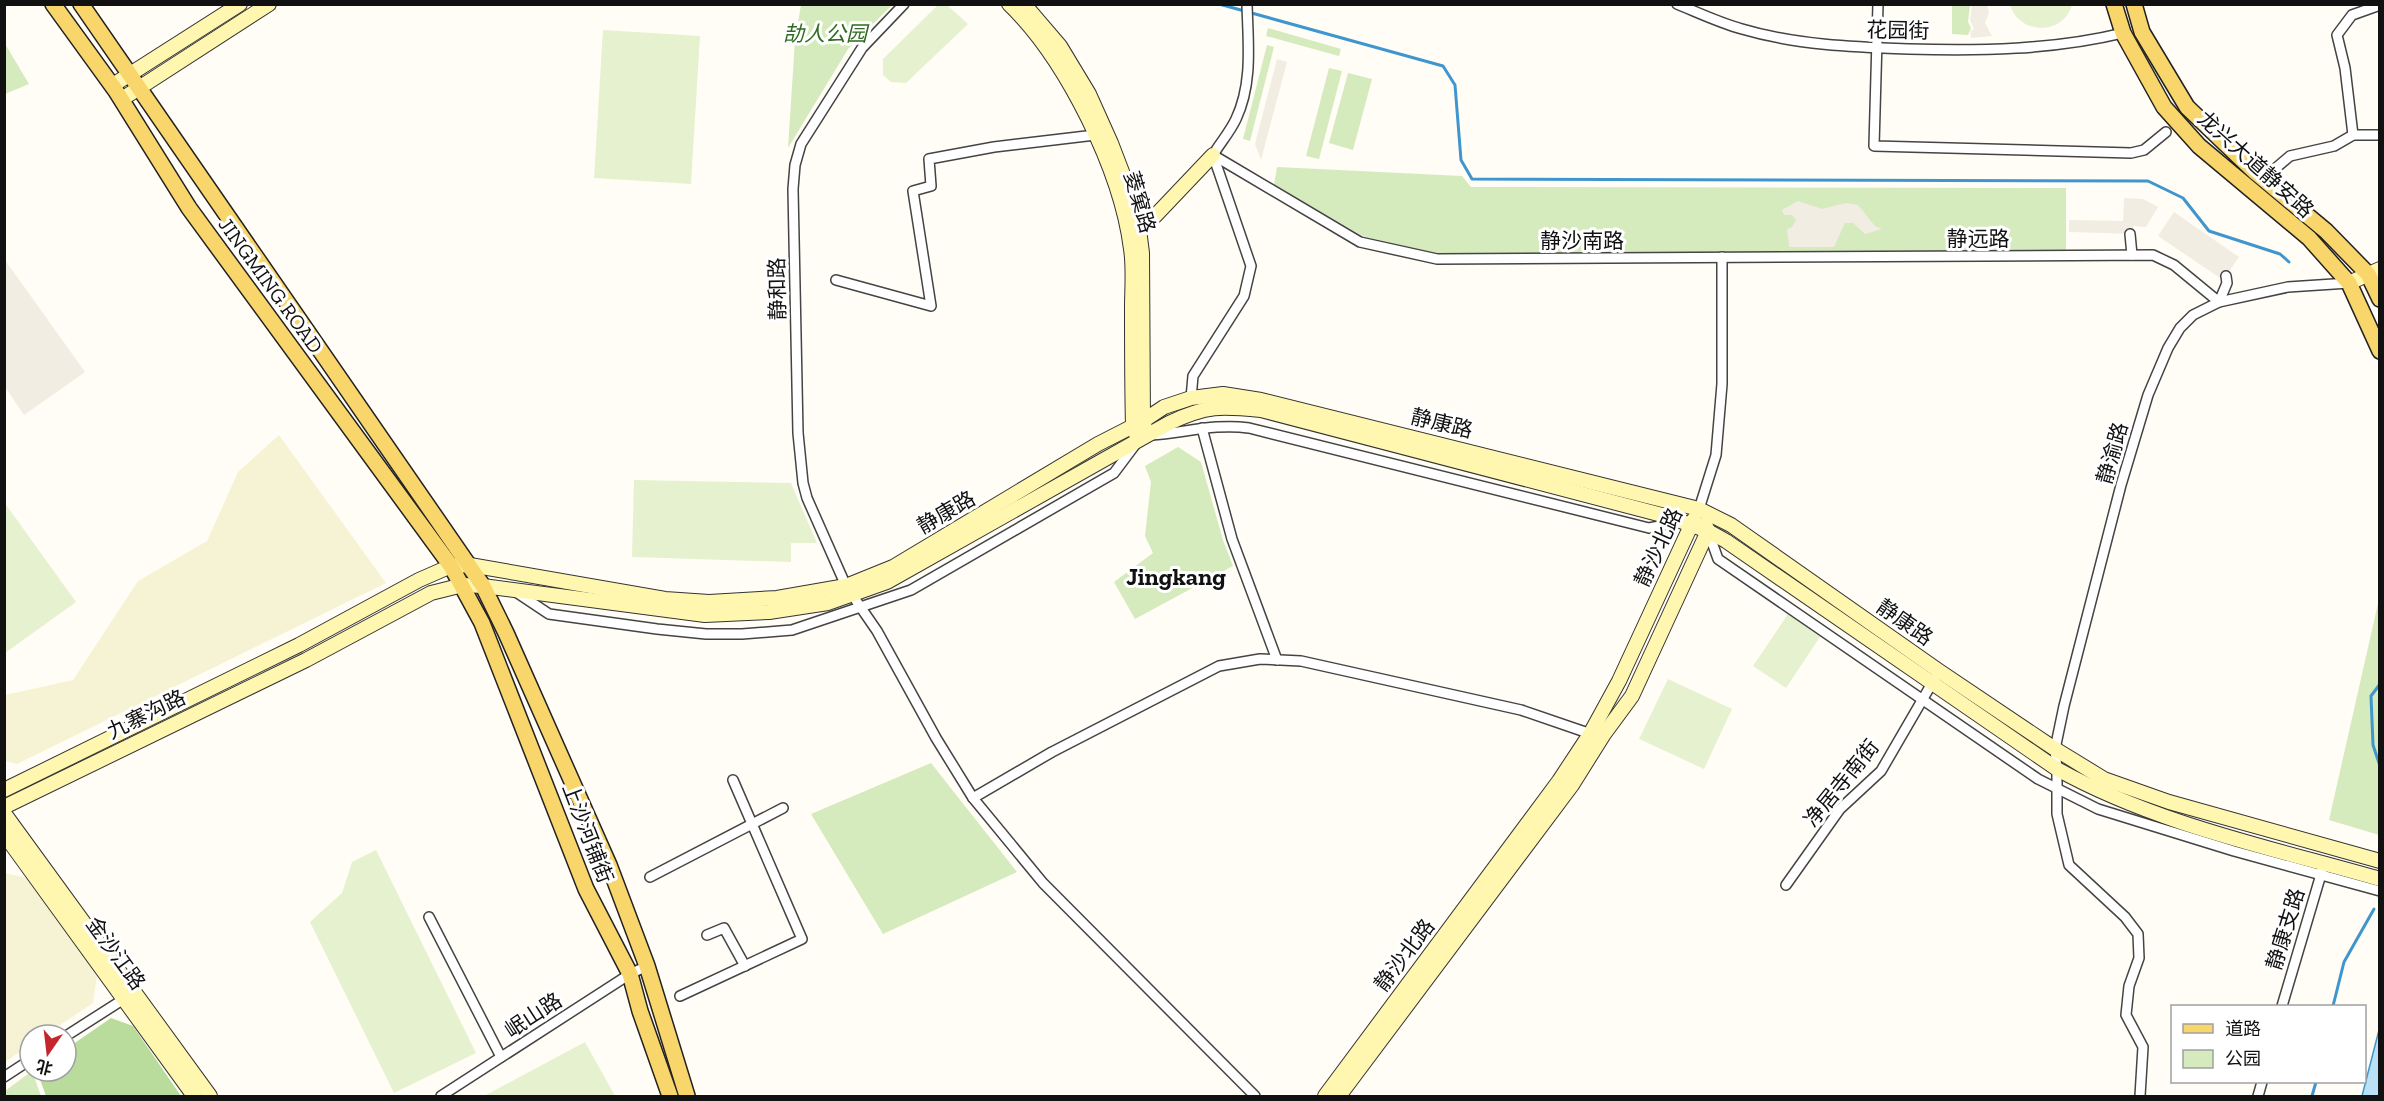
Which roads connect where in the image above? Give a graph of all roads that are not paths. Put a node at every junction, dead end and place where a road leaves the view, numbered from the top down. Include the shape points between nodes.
1 (53, 4) edge
2 (81, 4) edge
3 (240, 4) edge
4 (269, 4) edge
5 (904, 4) edge
6 (1009, 4) edge
7 (1024, 4) edge
8 (1247, 4) edge
9 (1677, 4) edge
10 (1878, 4) edge
11 (2114, 4) edge
12 (2134, 4) edge
13 (2379, 5) edge
14 (2141, 27) junction
15 (2122, 33) junction
16 (1875, 48) junction
17 (131, 74) junction
18 (113, 85) junction
19 (140, 87) junction
20 (122, 99) junction
21 (2166, 132) dead end
22 (1095, 135) junction
23 (2353, 135) junction
24 (2379, 135) edge
25 (1213, 155) junction
26 (2263, 179) junction
27 (1132, 223) junction
28 (2130, 234) dead end
29 (2132, 255) junction
30 (1722, 257) junction
31 (2374, 271) edge
32 (2226, 276) dead end
33 (836, 280) dead end
34 (2349, 283) junction
35 (2379, 299) edge
36 (2219, 302) junction
37 (2379, 351) edge
38 (1191, 398) junction
39 (1138, 424) junction
40 (1202, 428) junction
41 (1142, 438) junction
42 (1699, 509) junction
43 (1687, 523) junction
44 (1708, 531) junction
45 (451, 566) junction
46 (470, 566) junction
47 (463, 585) junction
48 (483, 586) junction
49 (514, 591) junction
50 (853, 596) junction
51 (1277, 660) junction
52 (1935, 677) junction
53 (1922, 699) junction
54 (1596, 736) junction
55 (2055, 749) junction
56 (2057, 769) junction
57 (733, 780) dead end
58 (2057, 788) junction
59 (4, 790) edge
60 (973, 798) junction
61 (4, 807) edge
62 (783, 808) dead end
63 (4, 813) edge
64 (753, 824) junction
65 (4, 834) edge
66 (2379, 861) edge
67 (2322, 869) junction
68 (650, 876) dead end
69 (2379, 879) edge
70 (1786, 885) dead end
71 (2379, 891) edge
72 (429, 917) dead end
73 (707, 935) dead end
74 (647, 966) junction
75 (745, 966) junction
76 (630, 974) junction
77 (129, 995) junction
78 (680, 996) dead end
79 (2282, 1005) edge
80 (78, 1028) edge
81 (501, 1058) junction
82 (18, 1068) edge
83 (4, 1077) edge
84 (194, 1096) edge
85 (210, 1096) edge
86 (441, 1096) edge
87 (670, 1096) edge
88 (687, 1096) edge
89 (1255, 1096) edge
90 (1325, 1096) edge
91 (1339, 1096) edge
92 (2140, 1096) edge

1 - 18 main road, JINGMING ROAD
2 - 17 main road, JINGMING ROAD
3 - 17 main road
4 - 19 main road
5 - 50 street, 静和路 via 862,48 801,144 795,165 800,464 807,498
6 - 22 main road, 菱窠路 via 1065,75
7 - 27 main road, 菱窠路 via 1060,46 1089,94 1111,143
8 - 25 street via 1250,56 1246,87 1236,119
9 - 16 street, 花园街 via 1741,29 1789,40
10 - 16 street
11 - 15 main road, 龙兴大道静安路
12 - 14 main road, 龙兴大道静安路
13 - 23 street via 2352,15 2337,35
14 - 15 main road
14 - 26 main road, 龙兴大道静安路 via 2187,107
15 - 16 street, 花园街 via 2088,41 1980,51
15 - 34 main road, 龙兴大道静安路 via 2164,107 2199,146 2309,238
16 - 21 street via 1874,146 2132,153 2144,150
17 - 18 main road
17 - 19 main road, JINGMING ROAD
18 - 20 main road, JINGMING ROAD
19 - 20 main road
19 - 46 main road, JINGMING ROAD
20 - 45 main road, JINGMING ROAD via 189,208
22 - 27 main road, 菱窠路
22 - 33 street via 929,159 930,186 913,191 931,306
23 - 24 street
23 - 26 street via 2334,146 2290,156
25 - 27 main road via 1155,216
25 - 30 street, 静沙南路 via 1360,242 1437,259
25 - 38 street via 1251,266 1244,296 1193,376
26 - 31 main road, 龙兴大道静安路
27 - 39 main road, 菱窠路 via 1142,253
28 - 29 street
29 - 30 street, 静远路
29 - 36 street, 静远路 via 2153,255 2174,265
30 - 42 street via 1722,384 1716,455
31 - 34 main road
31 - 35 main road
32 - 36 street
34 - 36 street, 静渝路 via 2288,287
34 - 37 main road, 龙兴大道静安路
36 - 55 street, 静渝路 via 2193,315 2180,328 2148,395 2121,485
38 - 39 main road, 静康路 via 1164,407
38 - 42 main road, 静康路 via 1223,394 1261,400
39 - 41 main road, 菱窠路
39 - 50 main road, 静康路 via 893,567
40 - 41 street
40 - 43 street via 1249,428 1648,528
40 - 51 street via 1232,539
41 - 43 main road, 静康路 via 1195,411 1234,407 1261,410
41 - 50 main road, 静康路 via 887,582
41 - 50 street via 1114,473 911,591
42 - 43 main road, 静沙北路
42 - 44 main road, 静沙北路
42 - 52 main road, 静康路 via 1731,525
43 - 44 main road, 静康路
43 - 54 main road, 静沙北路
44 - 52 main road, 静康路
44 - 53 street via 1718,559
44 - 54 main road, 静沙北路 via 1632,696
45 - 46 main road, 静康路
45 - 47 main road, JINGMING ROAD
45 - 59 main road, 九寨沟路
46 - 48 main road, JINGMING ROAD
46 - 50 main road, 静康路 via 665,599
47 - 48 main road, 静康路
47 - 61 main road, 九寨沟路 via 431,593 306,660
47 - 76 main road, 上沙河铺街 via 483,623 586,889
48 - 49 main road, 静康路
48 - 74 main road, 上沙河铺街 via 609,866
49 - 50 main road, 静康路 via 705,615 769,612
49 - 50 street via 549,615 706,634 792,630
50 - 60 street, 静和路
51 - 54 street via 1301,661 1521,710
51 - 60 street via 1220,666 1052,752
52 - 53 street, 净居寺南街
52 - 55 main road, 静康路
52 - 56 main road, 静康路
53 - 58 street
53 - 70 street, 净居寺南街 via 1881,771 1840,809
54 - 90 main road, 静沙北路
54 - 91 main road, 静沙北路 via 1572,785
55 - 56 street, 静渝路
55 - 66 main road, 静康路 via 2104,779 2169,802
56 - 58 street, 静渝路
56 - 67 main road, 静康路 via 2151,811
57 - 64 street
58 - 67 street via 2098,809 2234,851
58 - 92 street, 静渝路 via 2057,814 2069,865 2138,934 2139,958 2129,986 2126,1015 2143,1047
60 - 89 street, 静和路 via 1043,883
62 - 64 street
63 - 77 main road, 金沙江路
64 - 68 street
64 - 75 street via 802,939
65 - 77 main road, 金沙江路
67 - 69 main road, 静康路
67 - 71 street
67 - 79 street, 静康支路
72 - 81 street
73 - 75 street via 724,928
74 - 76 street, 岷山路
74 - 88 main road, 上沙河铺街
75 - 78 street
76 - 81 street, 岷山路
76 - 87 main road, 上沙河铺街
77 - 80 street
77 - 84 main road, 金沙江路
77 - 85 main road
81 - 86 street, 岷山路
82 - 83 street

